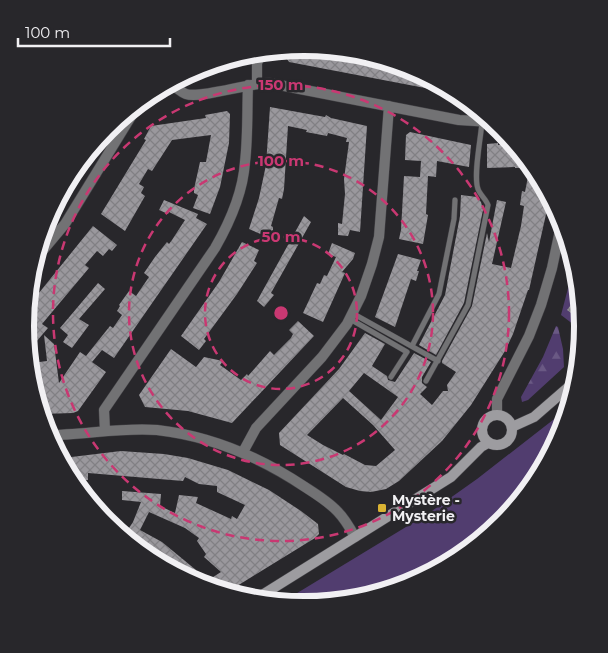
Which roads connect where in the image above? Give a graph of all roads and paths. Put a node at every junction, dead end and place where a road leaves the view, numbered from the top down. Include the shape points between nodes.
1 (258, 60) edge
2 (252, 84) junction
3 (177, 88) edge
4 (389, 106) junction
5 (128, 121) edge
6 (480, 122) edge
7 (486, 127) edge
8 (455, 200) dead end
9 (559, 236) edge
10 (46, 247) edge
11 (351, 316) junction
12 (412, 346) junction
13 (438, 361) junction
14 (391, 377) dead end
15 (426, 381) dead end
16 (567, 389) edge
17 (497, 414) junction
18 (512, 427) junction
19 (105, 431) junction
20 (56, 435) edge
21 (488, 443) junction
22 (243, 452) junction
23 (355, 537) junction
24 (263, 593) edge

1 - 2 street
2 - 3 street via 196,96
2 - 4 street via 269,83
2 - 19 street via 246,163 228,227 104,410
4 - 6 street
4 - 11 street via 379,237 367,280
5 - 10 street via 66,224
7 - 13 lane via 476,176 478,189 488,205 468,305
8 - 12 lane via 439,294
9 - 17 street via 541,305 497,399
11 - 12 lane
11 - 14 lane via 407,352
11 - 22 street via 322,357 256,428
12 - 13 lane
13 - 15 lane
16 - 18 street via 534,417
17 - 18 street via 505,417
17 - 21 street via 485,420 481,427 482,436
18 - 21 street via 505,443
19 - 20 street
19 - 22 street via 157,430 193,436
21 - 23 street via 451,476
22 - 23 street via 322,498 340,514
23 - 24 street

